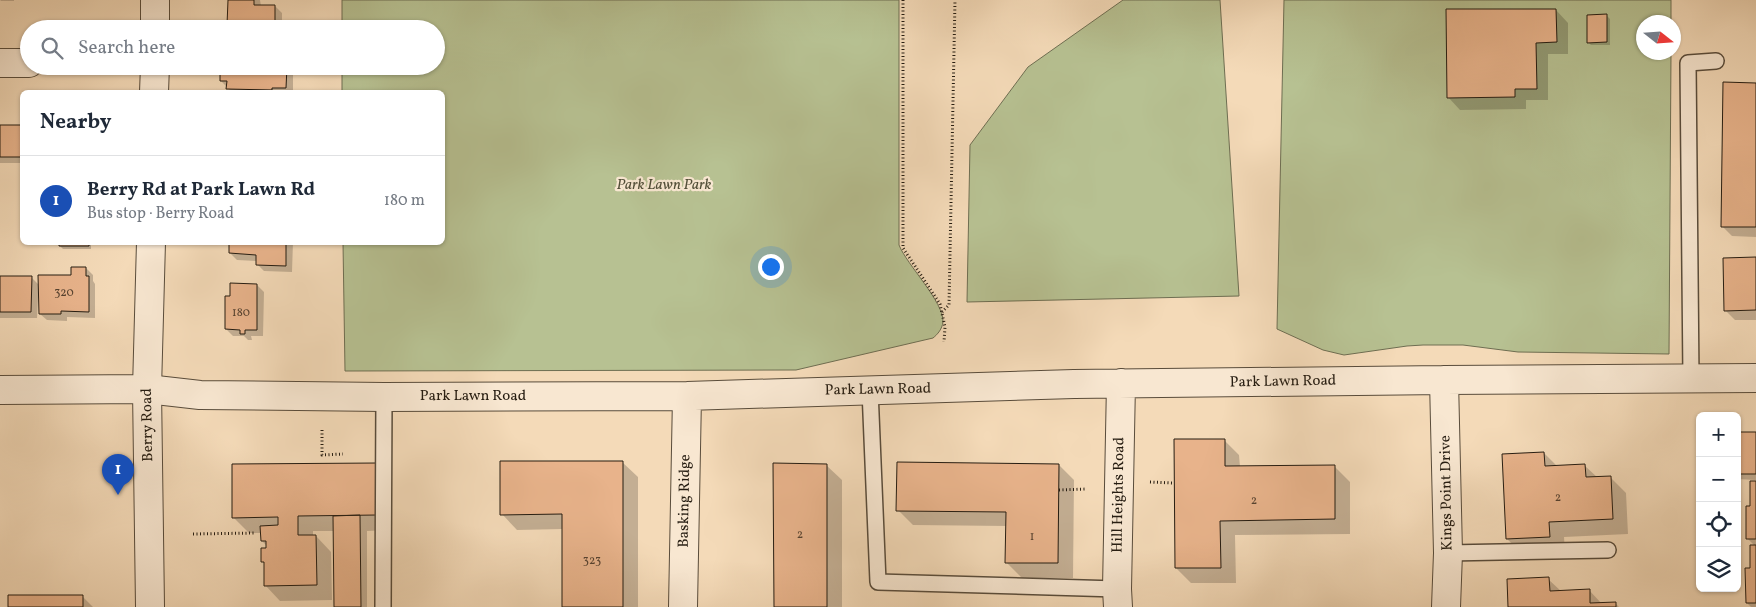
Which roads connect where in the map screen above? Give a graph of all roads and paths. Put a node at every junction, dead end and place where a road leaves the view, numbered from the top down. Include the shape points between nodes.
1 (155, 0) edge
2 (903, 0) edge
3 (955, 0) edge
4 (155, 20) edge
5 (1716, 61) dead end
6 (0, 63) edge
7 (20, 63) edge
8 (154, 75) edge
9 (154, 90) edge
10 (151, 245) edge
11 (942, 312) junction
12 (944, 342) dead end
13 (1756, 378) edge
14 (1691, 379) junction
15 (1444, 380) junction
16 (1121, 384) junction
17 (147, 389) junction
18 (0, 390) edge
19 (870, 390) junction
20 (686, 396) junction
21 (384, 397) junction
22 (322, 430) dead end
23 (343, 454) dead end
24 (1150, 482) dead end
25 (1173, 483) dead end
26 (1087, 489) dead end
27 (1059, 490) dead end
28 (193, 534) dead end
29 (256, 534) dead end
30 (1608, 550) dead end
31 (1448, 553) junction
32 (1117, 598) edge
33 (150, 607) edge
34 (383, 607) edge
35 (684, 607) edge
36 (1446, 607) edge

1 - 4 street
2 - 11 path via 903,248
3 - 11 path via 949,305
5 - 14 lane via 1688,62
6 - 7 street
8 - 9 street
10 - 17 street, Berry Road
11 - 12 path
13 - 14 street, Park Lawn Road
14 - 15 street, Park Lawn Road
15 - 16 street, Park Lawn Road
15 - 31 street, Kings Point Drive
16 - 19 street, Park Lawn Road
16 - 32 street, Hill Heights Road
17 - 18 street, Park Lawn Road
17 - 21 street, Park Lawn Road via 200,395
17 - 33 street, Berry Road
19 - 20 street, Park Lawn Road
19 - 32 lane via 878,582
20 - 21 street, Park Lawn Road
20 - 35 street, Basking Ridge
21 - 34 lane
22 - 23 path via 322,455
24 - 25 path
26 - 27 path
28 - 29 path
30 - 31 lane
31 - 36 street, Kings Point Drive

